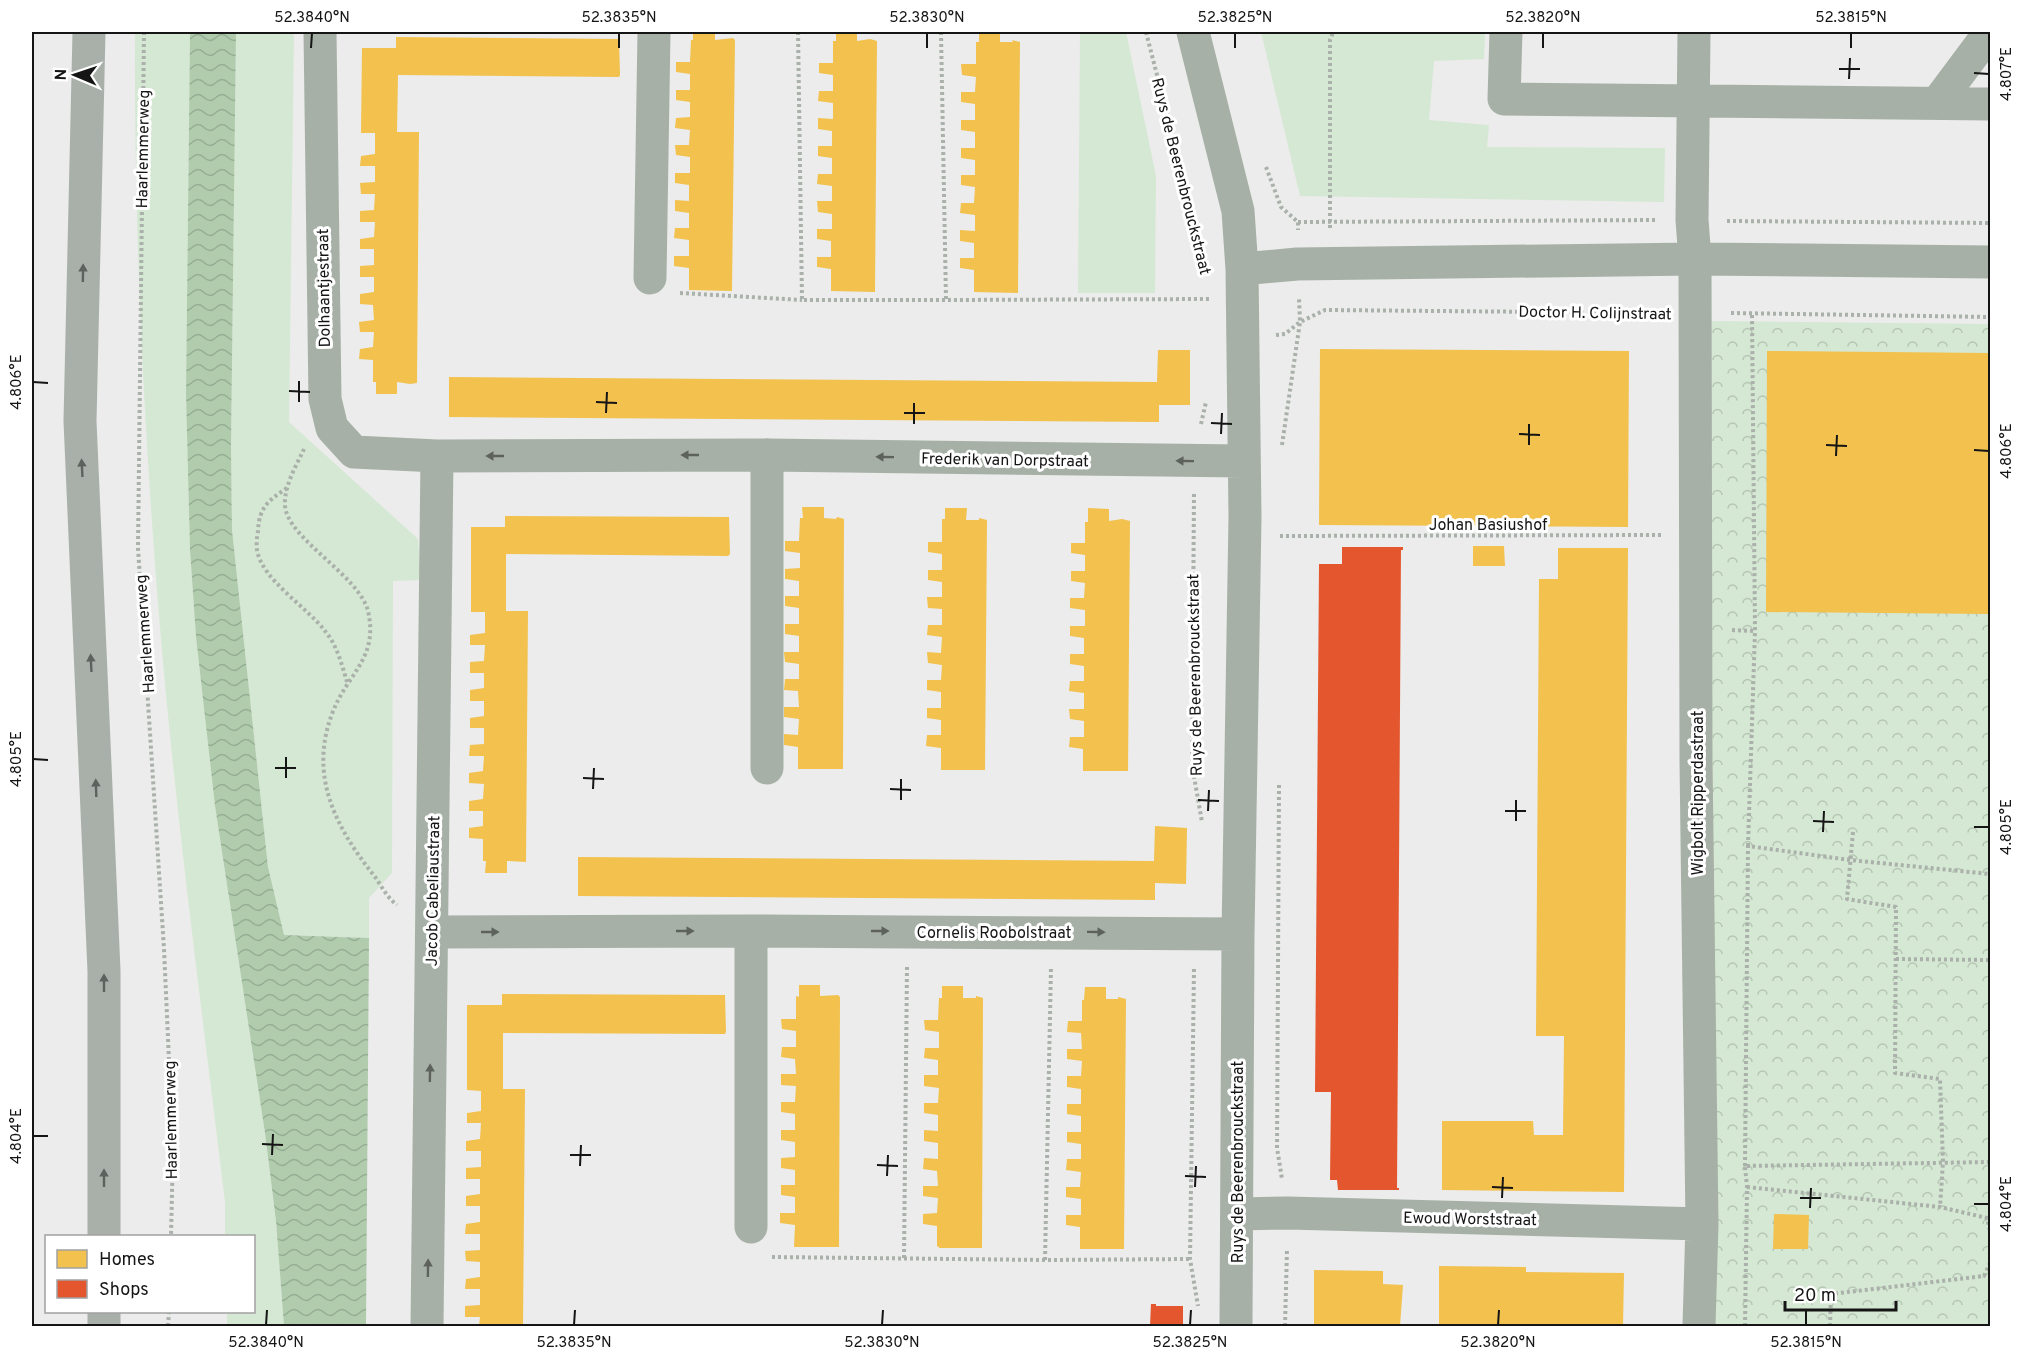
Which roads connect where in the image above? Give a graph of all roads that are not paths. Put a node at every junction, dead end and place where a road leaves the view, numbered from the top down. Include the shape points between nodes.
1 (89, 32) edge
2 (320, 32) edge
3 (654, 32) edge
4 (1193, 32) edge
5 (1506, 32) edge
6 (1694, 32) edge
7 (1990, 32) edge
8 (1694, 103) junction
9 (1937, 103) junction
10 (1990, 104) edge
11 (1695, 260) junction
12 (1990, 262) edge
13 (1242, 269) junction
14 (650, 278) road end
15 (767, 455) junction
16 (437, 456) junction
17 (1243, 461) junction
18 (767, 768) dead end
19 (751, 931) junction
20 (432, 932) junction
21 (1238, 934) junction
22 (1238, 1214) junction
23 (1702, 1224) junction
24 (751, 1227) road end
25 (104, 1235) edge
26 (427, 1326) edge
27 (1236, 1326) edge
28 (1699, 1326) edge

25 -> 1 main road via 104,971 80,421
2 - 16 street, Dolhaantjestraat via 325,399 332,428 354,452
3 - 14 street
4 - 13 street, Ruys de Beerenbrouckstraat via 1238,211
5 - 8 street via 1504,99
6 - 8 street, Wigbolt Ripperdastraat
7 - 9 street
8 - 9 street
8 - 11 street, Wigbolt Ripperdastraat
9 - 10 street
11 - 12 street
11 - 13 street via 1297,264
11 - 23 street, Wigbolt Ripperdastraat
13 - 17 street, Ruys de Beerenbrouckstraat
15 -> 16 street, Frederik van Dorpstraat
17 -> 15 street, Frederik van Dorpstraat
15 - 18 street
16 - 20 street, Jacob Cabeliaustraat
17 - 21 street, Ruys de Beerenbrouckstraat
20 -> 19 street, Cornelis Roobolstraat
19 -> 21 street, Cornelis Roobolstraat
19 - 24 street
26 -> 20 street, Jacob Cabeliaustraat
21 - 22 street, Ruys de Beerenbrouckstraat
22 - 23 street, Ewoud Worststraat
22 - 27 street, Ruys de Beerenbrouckstraat
23 - 28 street, Wigbolt Ripperdastraat

